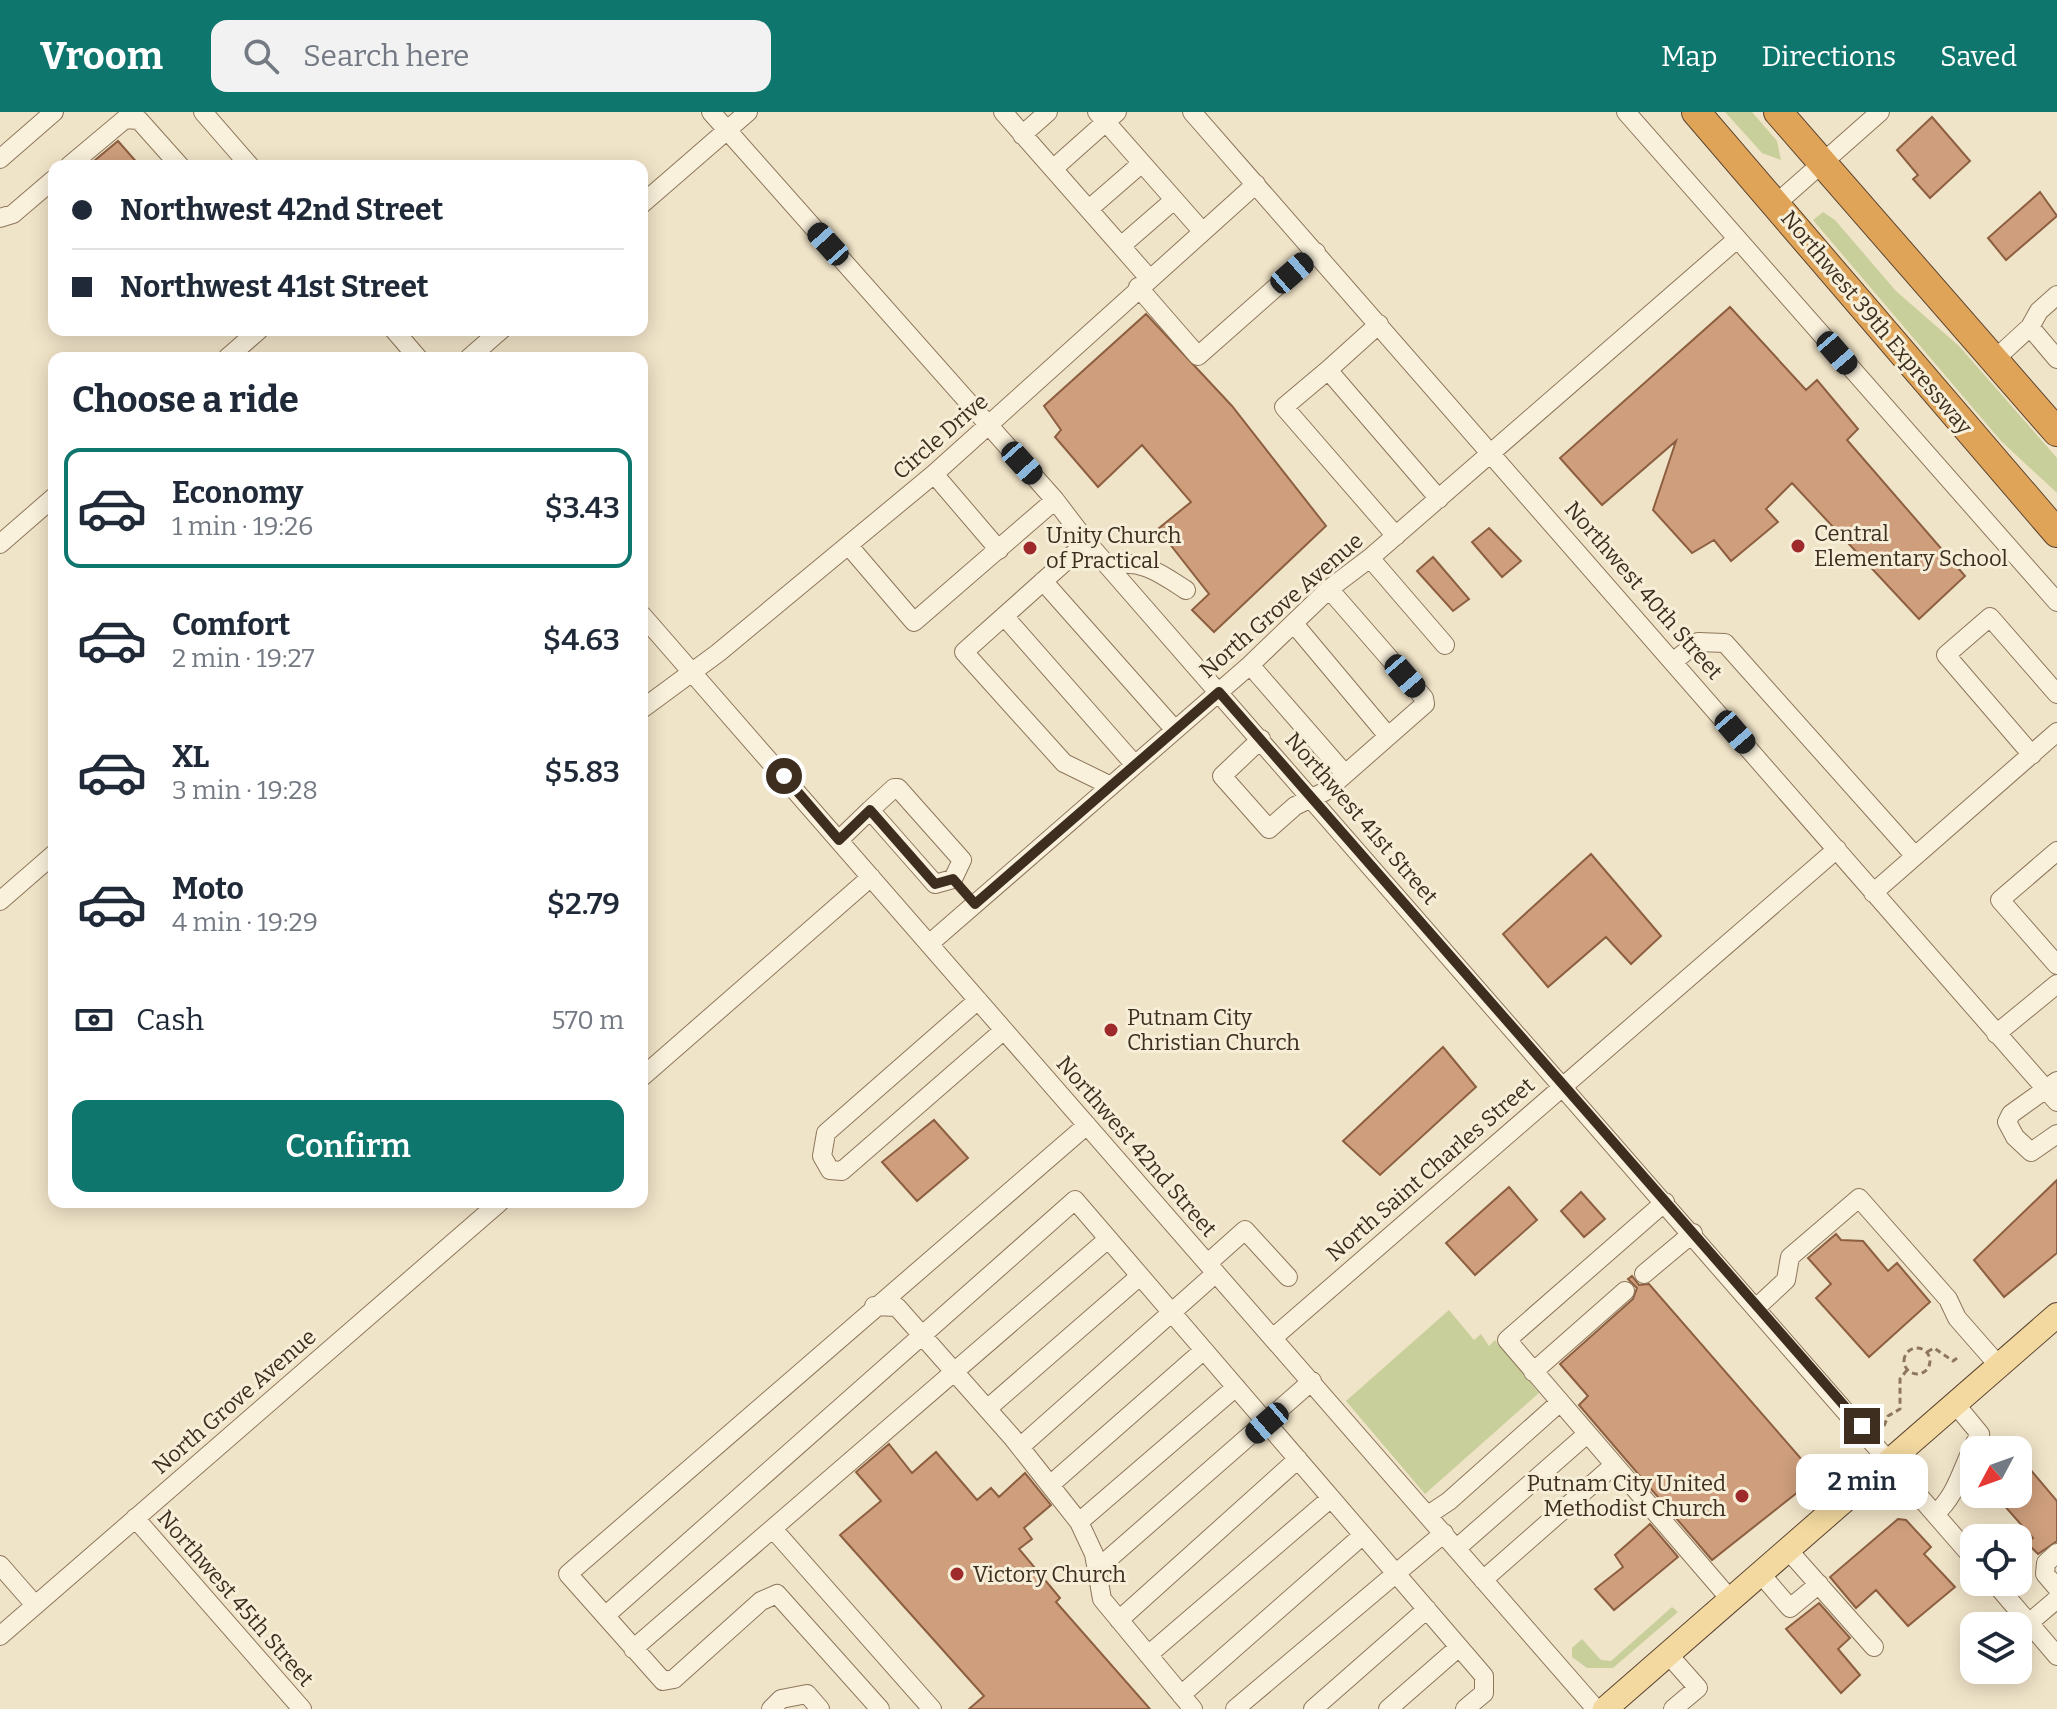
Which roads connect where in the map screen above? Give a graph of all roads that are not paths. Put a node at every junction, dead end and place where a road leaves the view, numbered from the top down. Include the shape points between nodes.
1 (54, 112) edge
2 (203, 112) edge
3 (711, 112) edge
4 (748, 112) edge
5 (1003, 112) edge
6 (1048, 112) edge
7 (1192, 112) edge
8 (1626, 112) edge
9 (1696, 112) edge
10 (1778, 112) edge
11 (1880, 112) edge
12 (1107, 115) edge
13 (727, 131) junction
14 (1022, 135) junction
15 (0, 159) edge
16 (76, 160) edge
17 (175, 160) edge
18 (245, 160) edge
19 (1142, 163) junction
20 (1823, 164) junction
21 (1053, 169) junction
22 (48, 184) edge
23 (1256, 184) junction
24 (648, 199) edge
25 (1174, 200) junction
26 (1777, 203) junction
27 (1089, 209) junction
28 (0, 218) edge
29 (1202, 231) junction
30 (1737, 239) junction
31 (1121, 246) junction
32 (1316, 252) junction
33 (1143, 282) junction
34 (2057, 295) edge
35 (1379, 324) junction
36 (2030, 327) junction
37 (252, 336) edge
38 (399, 336) edge
39 (494, 336) edge
40 (234, 352) edge
41 (413, 352) edge
42 (476, 352) edge
43 (2057, 359) edge
44 (1994, 360) junction
45 (1328, 370) junction
46 (989, 427) junction
47 (2057, 432) edge
48 (1492, 453) junction
49 (934, 474) junction
50 (1439, 499) junction
51 (1055, 500) junction
52 (48, 502) edge
53 (2057, 533) edge
54 (1396, 536) junction
55 (1087, 542) junction
56 (0, 544) edge
57 (849, 546) junction
58 (999, 550) junction
59 (1370, 558) junction
60 (1110, 567) junction
61 (1043, 581) junction
62 (1329, 589) junction
63 (1186, 590) dead end
64 (2057, 602) edge
65 (1004, 616) junction
66 (648, 622) edge
67 (1295, 625) junction
68 (1445, 645) dead end
69 (1674, 661) junction
70 (1250, 665) junction
71 (691, 671) junction
72 (1219, 692) junction
73 (2057, 694) edge
74 (648, 704) edge
75 (1175, 730) junction
76 (2057, 732) edge
77 (1388, 736) junction
78 (1261, 739) junction
79 (2032, 755) junction
80 (1135, 765) junction
81 (1345, 774) junction
82 (1111, 786) junction
83 (1312, 797) junction
84 (870, 810) junction
85 (839, 840) junction
86 (1837, 849) junction
87 (2057, 851) edge
88 (1915, 856) junction
89 (48, 859) edge
90 (871, 877) junction
91 (953, 879) junction
92 (1873, 893) junction
93 (0, 901) edge
94 (975, 904) junction
95 (929, 944) junction
96 (2057, 965) edge
97 (2057, 984) edge
98 (978, 1000) junction
99 (1004, 1030) junction
100 (1996, 1034) junction
101 (648, 1072) edge
102 (1563, 1085) junction
103 (2053, 1091) edge
104 (1087, 1125) junction
105 (2057, 1134) edge
106 (1665, 1202) junction
107 (493, 1208) edge
108 (1693, 1233) junction
109 (1108, 1239) junction
110 (1212, 1268) junction
111 (1644, 1274) dead end
112 (1140, 1276) junction
113 (1288, 1277) dead end
114 (1625, 1291) dead end
115 (874, 1306) junction
116 (1757, 1307) junction
117 (1171, 1312) junction
118 (2057, 1315) edge
119 (921, 1334) junction
120 (1274, 1337) junction
121 (1204, 1350) junction
122 (1999, 1366) junction
123 (1533, 1372) junction
124 (955, 1373) junction
125 (1312, 1381) junction
126 (1236, 1387) junction
127 (1559, 1403) junction
128 (1956, 1405) junction
129 (987, 1409) junction
130 (1267, 1423) junction
131 (1587, 1434) junction
132 (1020, 1447) junction
133 (1298, 1459) junction
134 (1891, 1461) junction
135 (1614, 1465) junction
136 (1050, 1485) junction
137 (1331, 1498) junction
138 (1935, 1514) junction
139 (1428, 1515) junction
140 (135, 1518) junction
141 (1079, 1522) junction
142 (773, 1529) junction
143 (1444, 1533) junction
144 (1363, 1535) junction
145 (1960, 1543) edge
146 (1457, 1548) junction
147 (1788, 1550) junction
148 (2057, 1553) edge
149 (0, 1565) edge
150 (1097, 1569) junction
151 (1760, 1573) junction
152 (1397, 1574) junction
153 (1483, 1580) junction
154 (1819, 1584) junction
155 (2057, 1588) edge
156 (2006, 1596) edge
157 (1730, 1599) junction
158 (2057, 1599) edge
159 (35, 1605) junction
160 (1427, 1609) junction
161 (2020, 1612) edge
162 (605, 1616) junction
163 (1119, 1620) junction
164 (2032, 1620) edge
165 (2032, 1627) edge
166 (0, 1636) edge
167 (1459, 1647) junction
168 (1874, 1647) dead end
169 (633, 1649) junction
170 (1667, 1653) junction
171 (1148, 1655) junction
172 (2057, 1656) edge
173 (1187, 1702) edge
174 (302, 1709) edge
175 (771, 1709) edge
176 (820, 1709) edge
177 (880, 1709) edge
178 (932, 1709) edge
179 (1235, 1709) edge
180 (1313, 1709) edge
181 (1388, 1709) edge
182 (1465, 1709) edge
183 (1596, 1709) edge
184 (1605, 1709) edge
185 (1673, 1709) edge

1 - 15 street
2 - 18 street
3 - 13 street, Northwest 41st Street
4 - 13 street
5 - 14 street
6 - 14 street
7 - 23 street, Northwest 40th Street
8 - 30 street
9 - 26 highway, Northwest 39th Expressway
10 - 20 highway
11 - 20 street
12 - 19 street
12 - 21 street
13 - 24 street
13 - 46 street, Northwest 41st Street
14 - 21 street
16 - 17 street via 132,118
19 - 25 street
19 - 27 street
20 - 26 street
20 - 44 highway
21 - 27 street
22 - 28 street via 13,214
23 - 29 street, Circle Drive
23 - 32 street, Northwest 40th Street
25 - 29 street
25 - 31 street
26 - 53 highway, Northwest 39th Expressway
27 - 31 street
29 - 33 street, Circle Drive
30 - 48 street, North Grove Avenue
30 - 64 street
31 - 33 street
32 - 33 street via 1198,356
32 - 35 street, Northwest 40th Street
33 - 46 street, Circle Drive
34 - 36 street
35 - 45 street
35 - 48 street, Northwest 40th Street
36 - 43 street
36 - 44 street
37 - 40 street
38 - 41 street
39 - 42 street
44 - 47 highway
45 - 50 street
45 - 54 street via 1284,407
46 - 49 street, Circle Drive
46 - 51 street, Northwest 41st Street
48 - 50 street, North Grove Avenue
48 - 69 street, Northwest 40th Street
49 - 57 street, Circle Drive
49 - 58 street
50 - 54 street, North Grove Avenue
51 - 55 street, Northwest 41st Street
51 - 58 street
52 - 56 street
54 - 59 street, North Grove Avenue
55 - 60 street, Northwest 41st Street
55 - 61 street
57 - 58 street via 914,622
57 - 71 street, Circle Drive
59 - 62 street, North Grove Avenue
59 - 68 street
60 - 63 street via 1123,562 1141,566
60 - 72 street, Northwest 41st Street
61 - 65 street
61 - 75 street
62 - 67 street, North Grove Avenue
62 - 77 street via 1424,698 1425,704
65 - 80 street
65 - 82 street via 964,652 1064,763
66 - 71 street, Northwest 42nd Street
67 - 70 street, North Grove Avenue
67 - 77 street
69 - 86 street, Northwest 40th Street
69 - 88 street via 1698,642 1725,643
70 - 72 street, North Grove Avenue
70 - 81 street
71 - 74 street, Circle Drive
71 - 85 street, Northwest 42nd Street
72 - 75 street, North Grove Avenue
72 - 78 street, Northwest 41st Street
73 - 79 street via 1990,617 1946,655
75 - 80 street, North Grove Avenue
76 - 79 street
77 - 81 street
78 - 83 street, Northwest 41st Street
78 - 83 street via 1222,776 1266,829
79 - 88 street
80 - 82 street, North Grove Avenue
81 - 83 street
82 - 94 street, North Grove Avenue
83 - 102 street, Northwest 41st Street
84 - 85 street
84 - 91 street via 935,884
84 - 91 street via 898,788 962,860
85 - 90 street, Northwest 42nd Street
86 - 92 street, Northwest 40th Street
86 - 102 street, North Saint Charles Street
87 - 96 street via 2000,900
88 - 92 street
89 - 93 street
90 - 95 street, Northwest 42nd Street
90 - 101 street
91 - 94 street
92 - 100 street, Northwest 40th Street
94 - 95 street, North Grove Avenue
95 - 98 street, Northwest 42nd Street
97 - 100 street
98 - 99 street, Northwest 42nd Street
98 - 99 street via 826,1133 822,1156 830,1170 842,1171
99 - 104 street, Northwest 42nd Street
100 - 103 street, Northwest 40th Street
102 - 106 street, Northwest 41st Street
102 - 120 street, North Saint Charles Street
103 - 105 street via 2011,1114 2007,1122 2031,1152
104 - 110 street, Northwest 42nd Street
104 - 115 street
106 - 108 street, Northwest 41st Street
106 - 123 street via 1507,1340
107 - 140 street, North Grove Avenue
108 - 111 street
108 - 116 street, Northwest 41st Street
109 - 112 street
109 - 119 street via 1075,1200
109 - 124 street
110 - 113 street via 1245,1230
110 - 117 street
110 - 120 street, Northwest 42nd Street
112 - 117 street
112 - 129 street
114 - 123 street
115 - 119 street via 897,1307
115 - 162 street via 568,1574
116 - 122 street via 1786,1280 1790,1257 1859,1198
116 - 134 street, Northwest 41st Street
117 - 121 street
117 - 132 street
118 - 122 main road
119 - 124 street
119 - 162 street
120 - 125 street, Northwest 42nd Street
121 - 126 street
121 - 136 street
122 - 128 main road
123 - 127 street
124 - 129 street
124 - 142 street
125 - 130 street
125 - 139 street, Northwest 42nd Street
126 - 130 street
126 - 141 street
127 - 131 street
127 - 139 street
128 - 134 main road
128 - 138 street via 1980,1434 1953,1498
129 - 132 street
130 - 133 street
130 - 150 street
131 - 135 street
131 - 146 street
132 - 136 street
133 - 137 street
133 - 163 street
134 - 138 street, Northwest 41st Street
134 - 147 main road
135 - 153 street
135 - 157 street
136 - 141 street
137 - 144 street
137 - 171 street
138 - 145 street, Northwest 41st Street
139 - 143 street, Northwest 42nd Street
140 - 159 street, North Grove Avenue
140 - 174 street, Northwest 45th Street
141 - 150 street
142 - 169 street
142 - 178 street
143 - 146 street, Northwest 42nd Street
143 - 152 street
144 - 152 street
144 - 173 street
146 - 153 street, Northwest 42nd Street
147 - 151 main road
147 - 154 street
148 - 155 street via 2046,1563 2045,1574
149 - 159 street
150 - 163 street via 1102,1599
151 - 154 street via 1790,1608
151 - 157 main road
152 - 160 street
152 - 179 street
153 - 183 street, Northwest 42nd Street
154 - 168 street
156 - 161 street
157 - 170 main road
158 - 164 street
159 - 166 street, North Grove Avenue
160 - 167 street
160 - 180 street
162 - 169 street
163 - 171 street
165 - 172 street
167 - 181 street
167 - 182 street via 1484,1676 1484,1693
169 - 177 street via 663,1681 674,1679 761,1601 777,1594
170 - 184 main road
170 - 185 street via 1698,1688
171 - 173 street
175 - 176 street via 781,1699 807,1694

